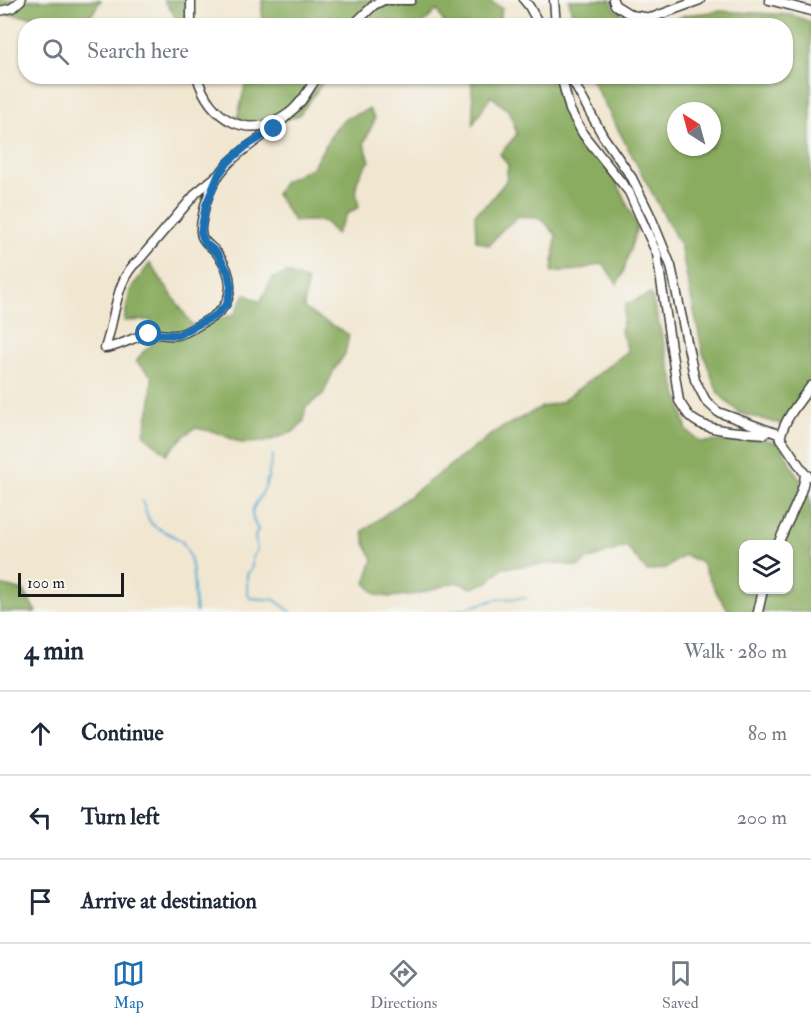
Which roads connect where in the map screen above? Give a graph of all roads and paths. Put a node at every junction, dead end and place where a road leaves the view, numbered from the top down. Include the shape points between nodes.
1 (21, 0) edge
2 (192, 0) edge
3 (385, 0) edge
4 (411, 0) edge
5 (524, 0) edge
6 (554, 0) edge
7 (613, 0) edge
8 (700, 0) edge
9 (769, 0) edge
10 (0, 11) edge
11 (811, 11) edge
12 (191, 18) edge
13 (360, 18) edge
14 (536, 18) edge
15 (555, 18) edge
16 (199, 84) edge
17 (312, 84) edge
18 (563, 84) edge
19 (574, 84) edge
20 (290, 113) junction
21 (219, 174) junction
22 (811, 386) edge
23 (779, 436) junction
24 (808, 476) edge
25 (811, 484) edge
26 (780, 540) edge
27 (762, 594) edge
28 (758, 612) edge

1 - 10 street
2 - 12 street
3 - 4 street
3 - 13 street
5 - 14 street
6 - 15 street
7 - 8 street via 631,15 651,18
9 - 11 street
16 - 20 street via 211,106 231,123 255,127
17 - 20 street
18 - 23 street via 570,110 629,192 657,254 679,401 695,421 711,427
19 - 23 street via 603,136 632,177 651,217 671,266 694,374 706,401 726,416
20 - 21 street via 274,129 235,155
21 - 21 street via 197,192 131,266 105,348 149,334 178,335 216,315 227,304 231,287 228,272 201,232 206,205
22 - 23 street
23 - 24 street
24 - 25 street
24 - 26 street
27 - 28 street

